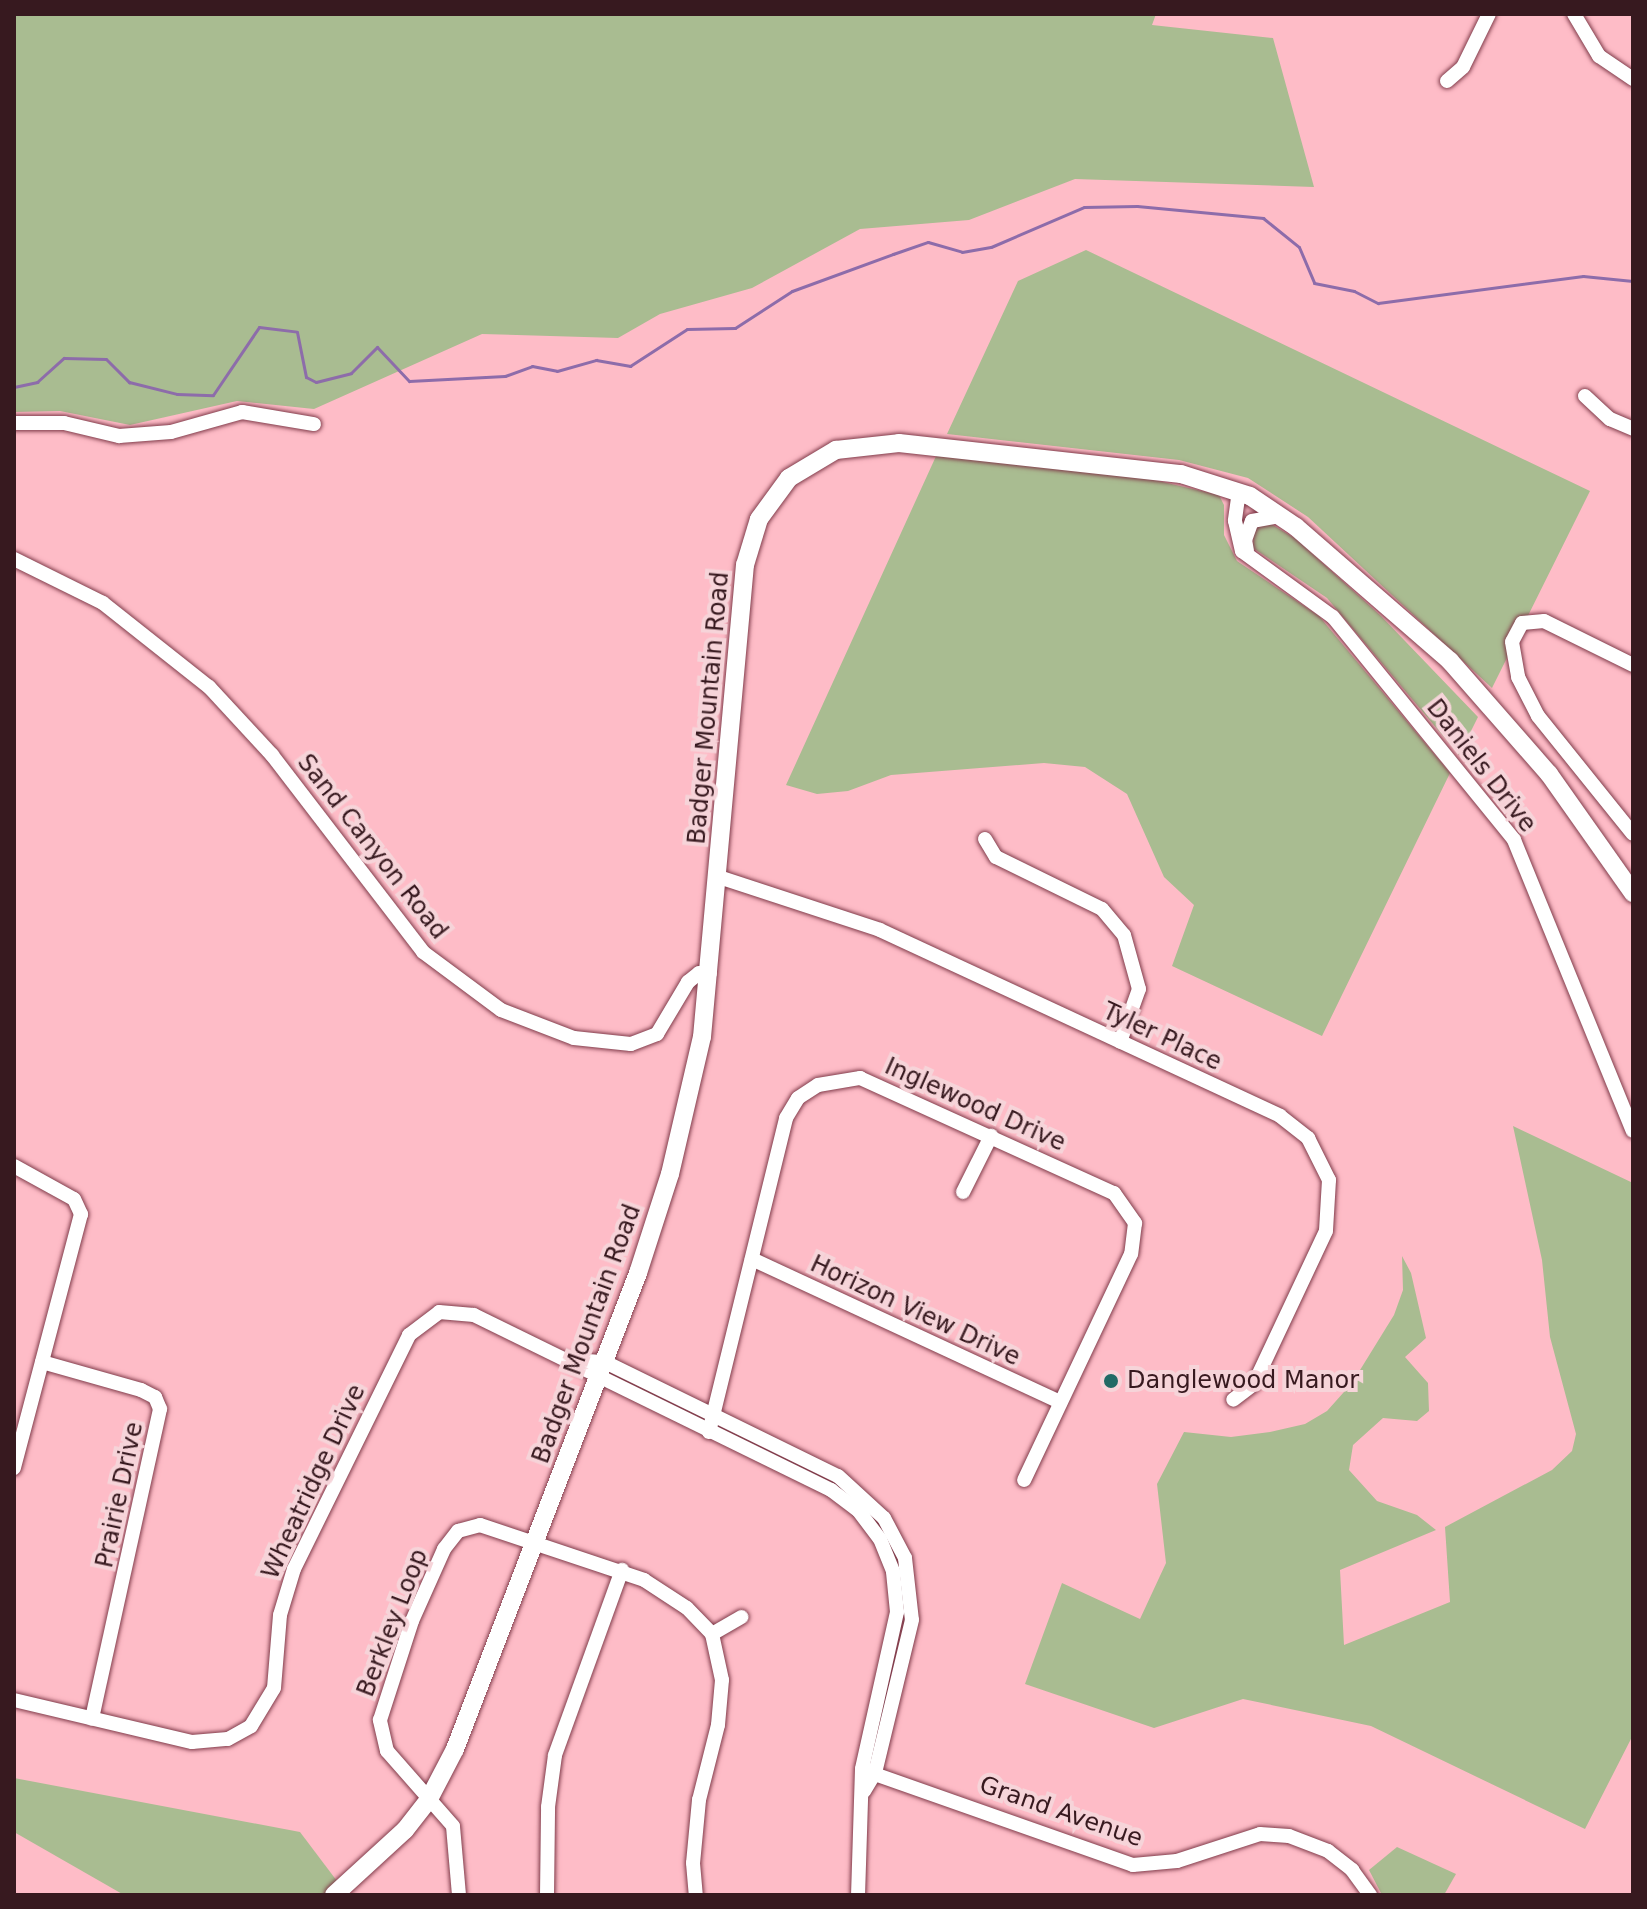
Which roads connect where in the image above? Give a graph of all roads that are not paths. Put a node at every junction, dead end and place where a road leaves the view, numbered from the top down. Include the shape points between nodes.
1 (1489, 14) edge
2 (1574, 14) edge
3 (1633, 79) edge
4 (1447, 81) dead end
5 (1585, 396) dead end
6 (14, 423) edge
7 (314, 424) dead end
8 (1633, 429) edge
9 (1239, 491) junction
10 (1282, 516) junction
11 (14, 559) edge
12 (1262, 565) junction
13 (1633, 665) edge
14 (1633, 834) edge
15 (985, 839) dead end
16 (719, 877) junction
17 (1633, 893) edge
18 (710, 973) junction
19 (1120, 1042) junction
20 (1633, 1131) edge
21 (991, 1136) junction
22 (14, 1166) edge
23 (963, 1192) dead end
24 (752, 1259) junction
25 (42, 1362) junction
26 (601, 1371) junction
27 (1233, 1400) dead end
28 (1060, 1402) junction
29 (713, 1415) junction
30 (709, 1432) junction
31 (14, 1468) edge
32 (1024, 1480) dead end
33 (536, 1540) junction
34 (622, 1570) junction
35 (742, 1617) dead end
36 (712, 1634) junction
37 (14, 1700) edge
38 (92, 1719) junction
39 (868, 1771) junction
40 (429, 1799) junction
41 (334, 1895) edge
42 (459, 1895) edge
43 (547, 1895) edge
44 (696, 1895) edge
45 (858, 1895) edge
46 (1370, 1895) edge

1 - 4 street via 1463,67
2 - 3 street via 1587,44 1610,67
5 - 8 street via 1610,419
6 - 7 street via 64,423 119,436 171,432 242,412
9 - 10 main road, Badger Mountain Road
9 - 12 street, Daniels Drive via 1238,542
9 - 16 main road, Badger Mountain Road via 1152,470 899,443 836,450 789,478 759,519 745,565
10 - 12 street via 1263,515 1248,527 1245,546
10 - 17 main road, Badger Mountain Road via 1413,626 1480,692 1549,774
11 - 18 street, Sand Canyon Road via 116,611 209,687 280,764 423,952 501,1010 574,1038 631,1044 657,1034 688,982 699,973
12 - 20 street, Daniels Drive via 1326,610 1504,824 1525,861
13 - 14 street via 1544,621 1522,623 1512,642 1518,677 1538,716
15 - 19 street via 996,857 1102,909 1124,935 1139,989
16 - 18 main road, Badger Mountain Road
16 - 19 street, Tyler Place via 864,923
18 - 26 main road, Badger Mountain Road via 691,1094 670,1174
19 - 27 street, Tyler Place via 1280,1116 1308,1138 1325,1166 1331,1194 1326,1231 1254,1384
21 - 23 street
21 - 24 street, Inglewood Drive via 871,1081 849,1076 818,1085 798,1098 786,1118
21 - 28 street, Inglewood Drive via 1114,1193 1135,1223 1131,1254
22 - 25 street via 74,1199 81,1214
24 - 28 street, Horizon View Drive
24 - 29 street, Inglewood Drive
25 - 31 street
25 - 38 street, Prairie Drive via 141,1390 155,1397 160,1409
26 - 29 street
26 - 30 street
26 - 33 main road, Badger Mountain Road
26 - 38 street, Wheatridge Drive via 474,1315 439,1312 415,1326 294,1569 280,1615 274,1688 263,1713 244,1731 219,1742
28 - 32 street, Inglewood Drive
29 - 30 street, Inglewood Drive
29 - 39 street via 838,1476 873,1504 897,1538 910,1580 912,1620
30 - 39 street via 844,1498 884,1547 897,1612
33 - 34 street
33 - 40 main road, Badger Mountain Road via 481,1689
33 - 40 street, Berkley Loop via 491,1526 458,1531 412,1621 380,1731 387,1751
34 - 36 street via 665,1590
34 - 43 street via 555,1755 548,1807
35 - 36 street
36 - 44 street via 722,1680 718,1725 699,1800 693,1863
37 - 38 street, Wheatridge Drive
39 - 45 street
39 - 46 street, Grand Avenue via 1133,1865 1177,1861 1260,1834 1289,1836 1328,1851 1352,1870
40 - 41 main road, Badger Mountain Road via 379,1859
40 - 42 street via 456,1835

